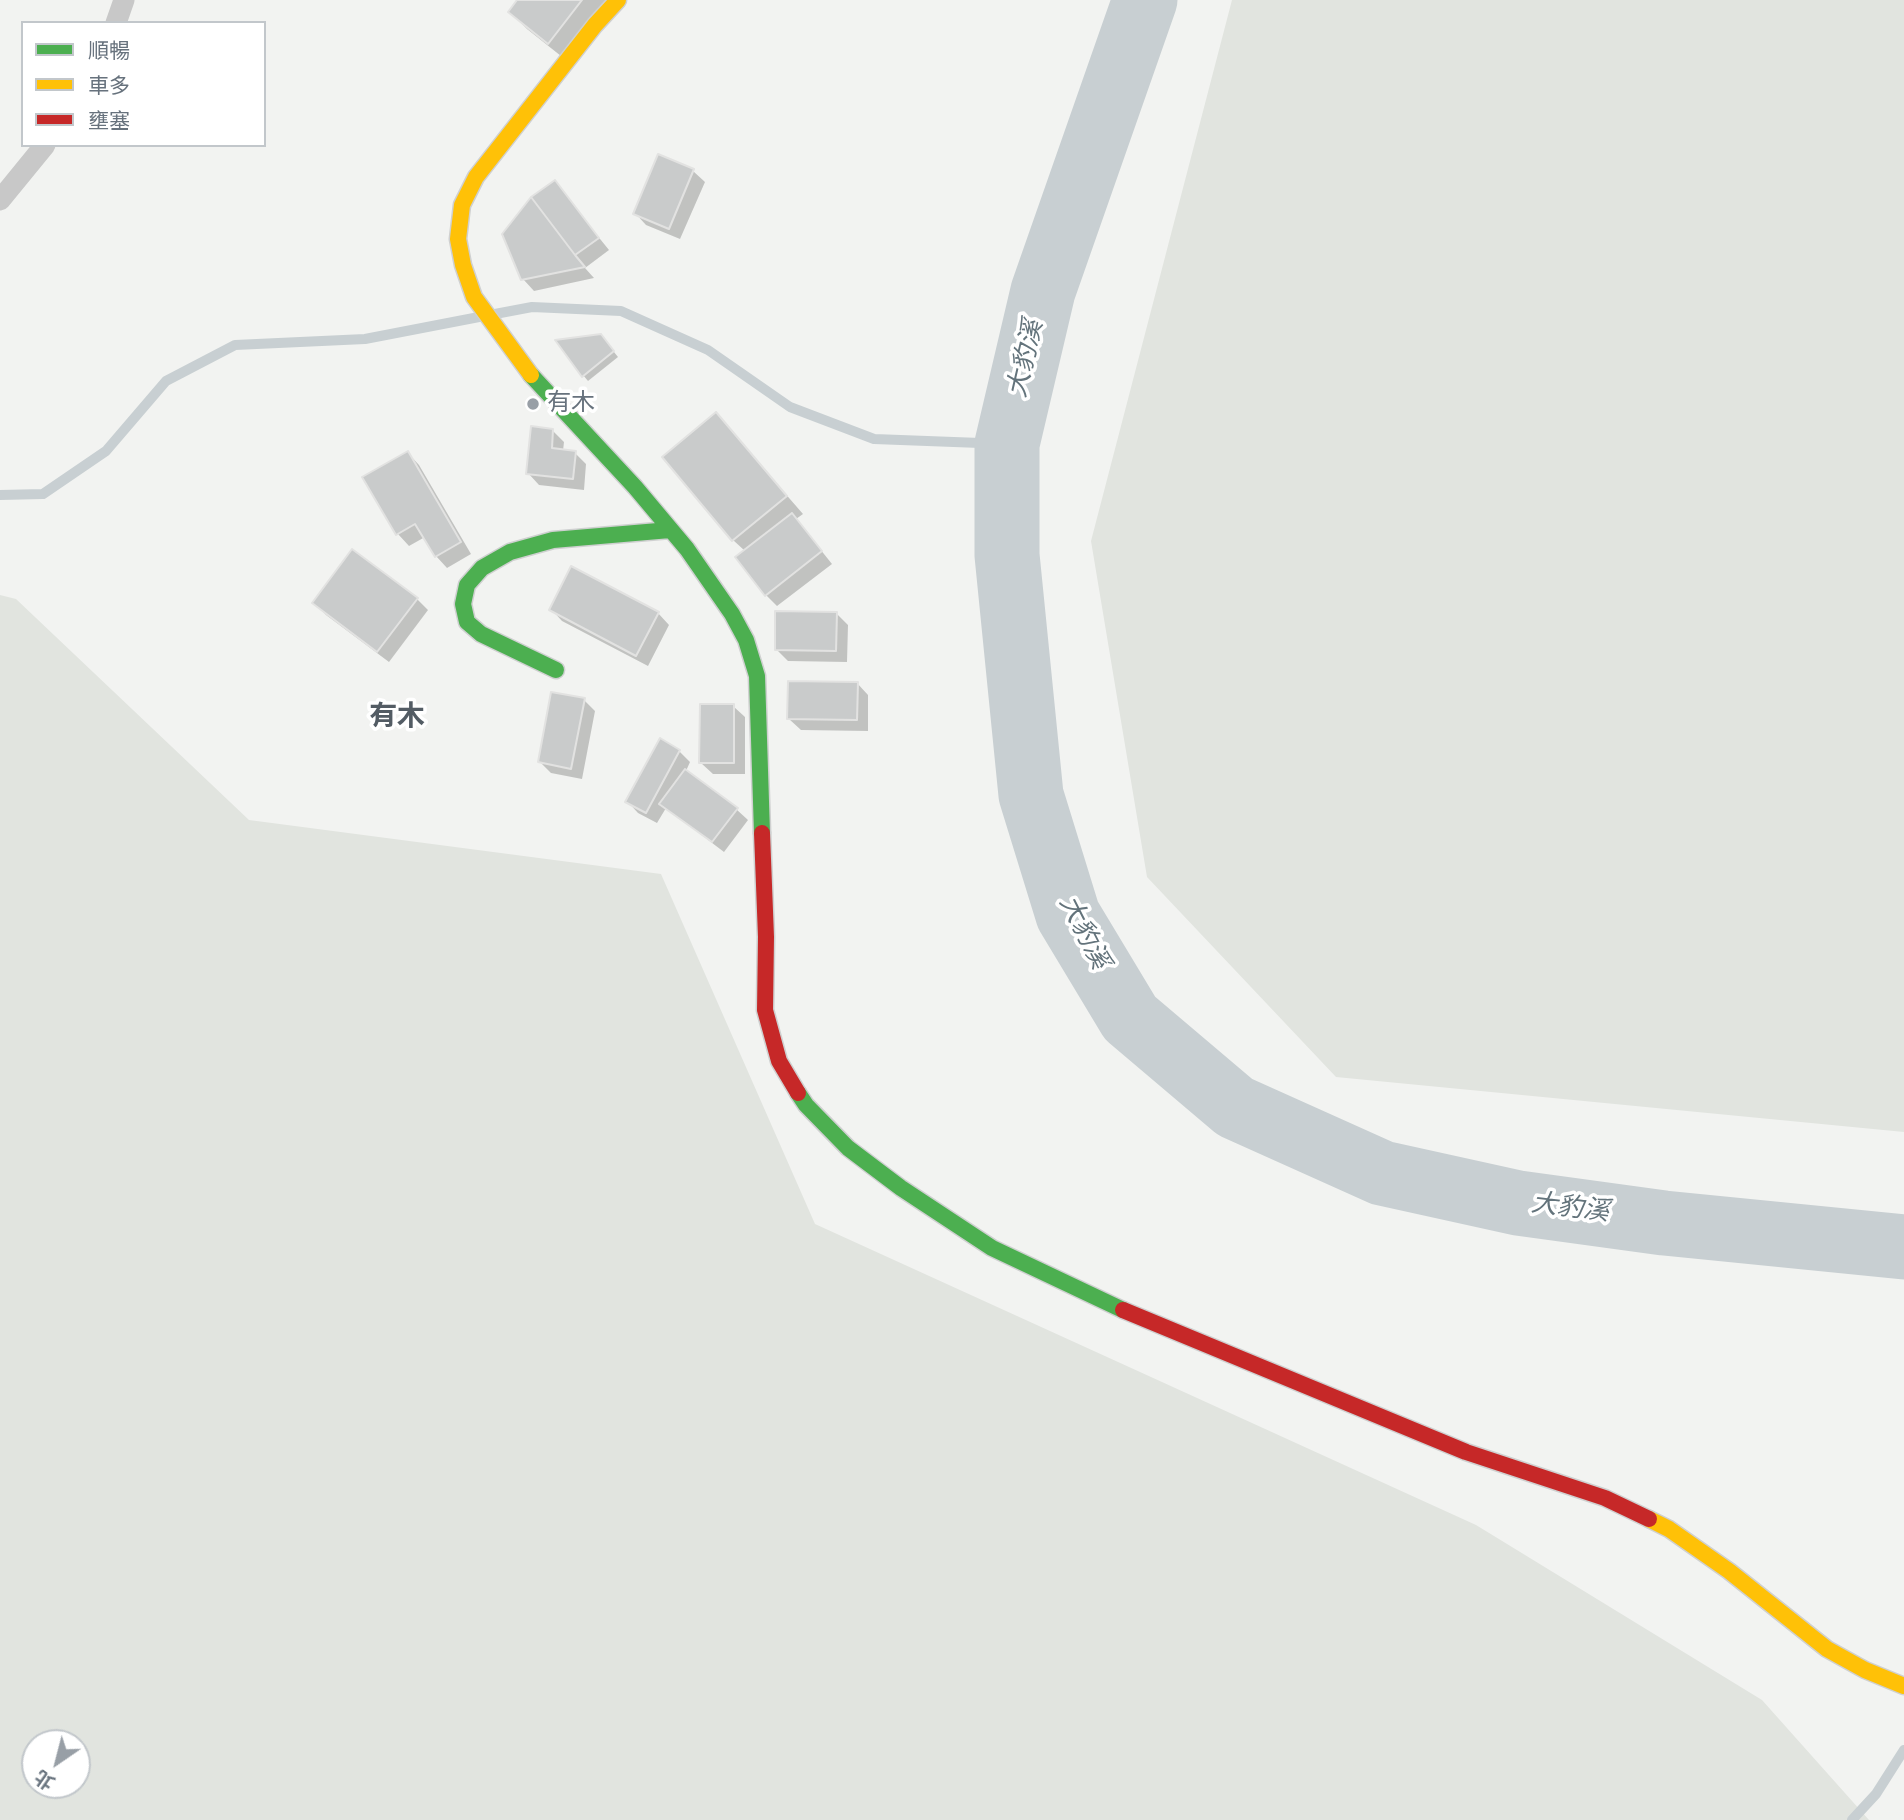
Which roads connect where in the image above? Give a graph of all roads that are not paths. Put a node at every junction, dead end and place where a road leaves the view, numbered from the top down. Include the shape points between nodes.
1 (124, 0) edge
2 (618, 0) edge
3 (117, 21) edge
4 (43, 147) edge
5 (0, 200) edge
6 (670, 530) junction
7 (556, 670) dead end
8 (1904, 1686) edge

1 - 3 lane
2 - 6 street via 476,177 462,205 457,239 474,297 525,369
4 - 5 lane
6 - 7 street via 553,540 510,552 482,568 467,585 463,604 467,622 481,634
6 - 8 street via 732,614 757,676 765,1010 779,1061 807,1105 848,1148 992,1248 1094,1298 1466,1452 1605,1498 1669,1529 1827,1649

